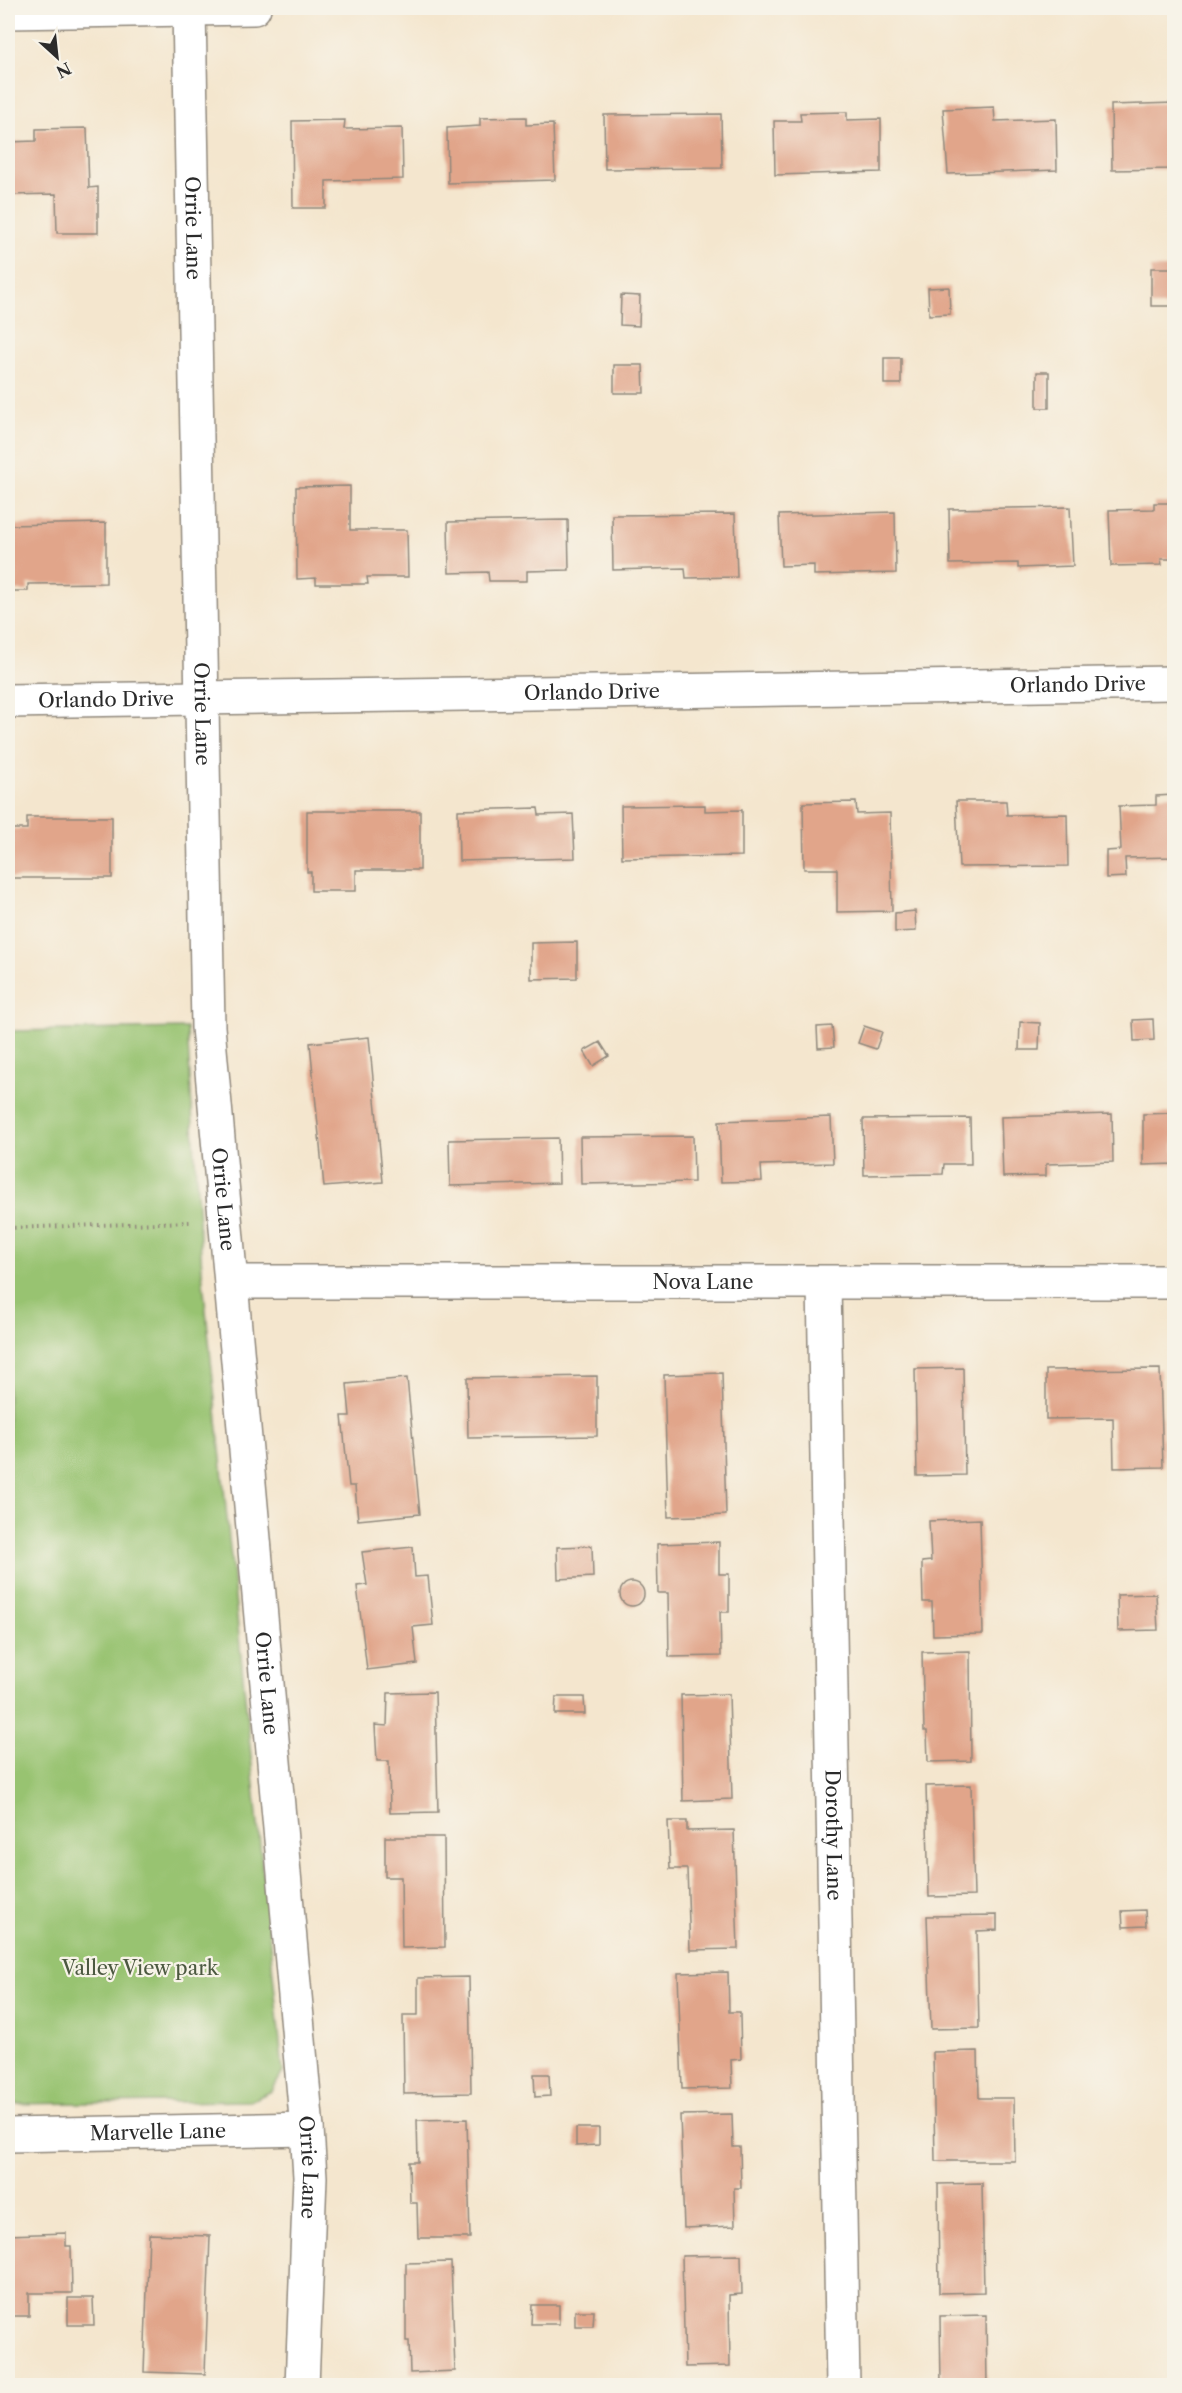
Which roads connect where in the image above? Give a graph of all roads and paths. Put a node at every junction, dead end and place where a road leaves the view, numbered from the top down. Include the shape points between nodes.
1 (254, 8) edge
2 (189, 9) edge
3 (8, 12) edge
4 (1174, 683) edge
5 (202, 698) junction
6 (8, 701) edge
7 (226, 1221) junction
8 (8, 1228) edge
9 (231, 1282) junction
10 (1174, 1282) edge
11 (824, 1283) junction
12 (308, 2129) junction
13 (8, 2135) edge
14 (302, 2385) edge
15 (843, 2385) edge

1 - 2 street
2 - 3 street
2 - 5 street, Orrie Lane
4 - 5 street, Orlando Drive
5 - 6 street, Orlando Drive
5 - 7 street, Orrie Lane via 208,1027
7 - 8 path
7 - 9 street, Orrie Lane
9 - 11 street, Nova Lane
9 - 12 street, Orrie Lane
10 - 11 street, Nova Lane
11 - 15 street, Dorothy Lane
12 - 13 street, Marvelle Lane
12 - 14 street, Orrie Lane via 310,2177

